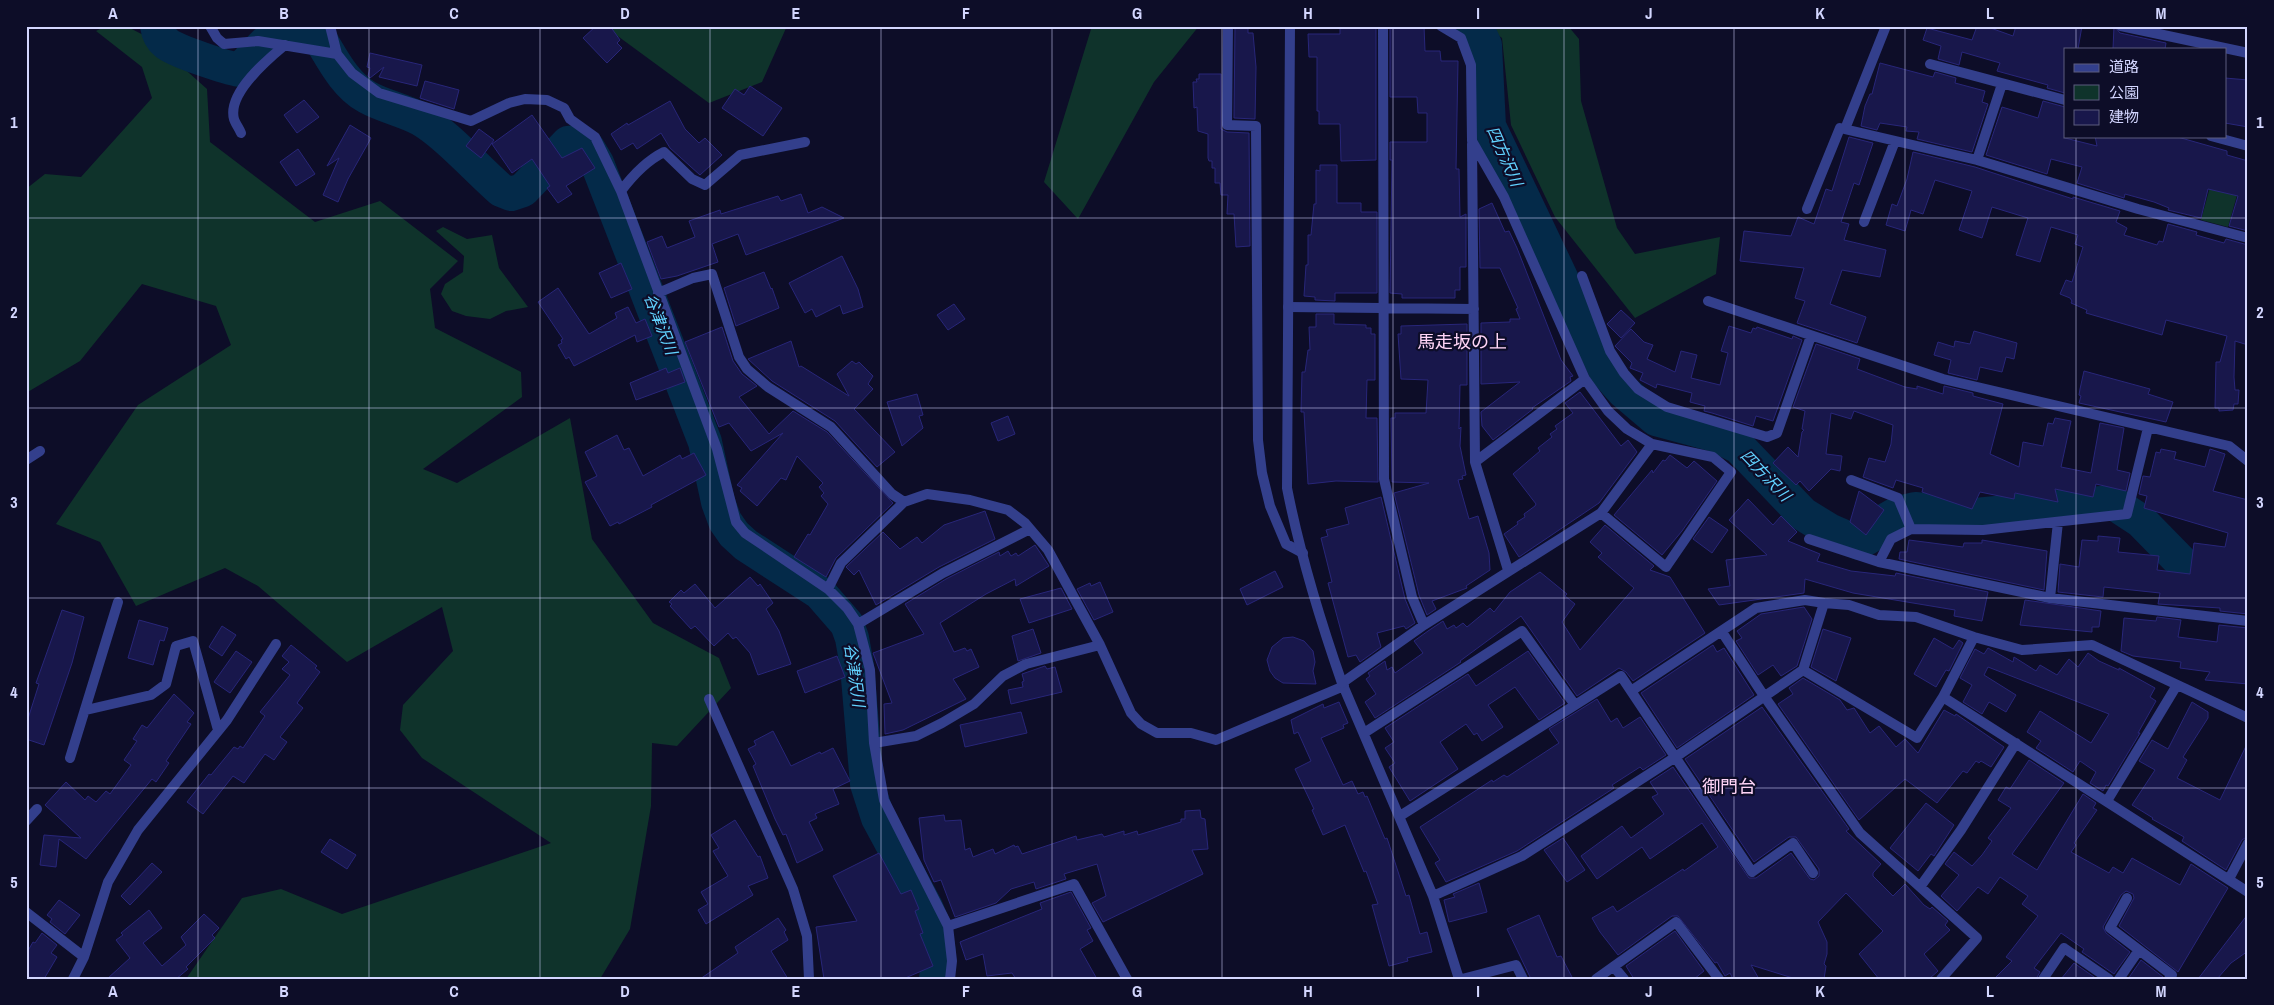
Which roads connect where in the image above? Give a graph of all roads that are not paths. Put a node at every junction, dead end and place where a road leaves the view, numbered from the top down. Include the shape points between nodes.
1 (210, 26) edge
2 (330, 26) edge
3 (1228, 26) edge
4 (1290, 26) edge
5 (1384, 26) edge
6 (1441, 26) edge
7 (1886, 26) edge
8 (2121, 26) edge
9 (286, 45) junction
10 (2224, 48) edge
11 (2226, 48) edge
12 (2248, 53) edge
13 (337, 54) junction
14 (1930, 64) dead end
15 (2002, 84) junction
16 (2064, 100) edge
17 (1845, 129) junction
18 (241, 133) dead end
19 (2218, 138) edge
20 (1472, 141) junction
21 (1895, 141) junction
22 (804, 142) dead end
23 (2248, 146) edge
24 (1977, 160) junction
25 (620, 191) junction
26 (1807, 209) dead end
27 (1864, 222) dead end
28 (2248, 238) edge
29 (1582, 276) dead end
30 (658, 293) junction
31 (1708, 301) dead end
32 (1288, 307) junction
33 (1384, 309) junction
34 (1474, 309) junction
35 (1811, 336) junction
36 (1585, 379) junction
37 (2148, 428) junction
38 (1652, 444) junction
39 (40, 451) dead end
40 (26, 460) edge
41 (2248, 461) edge
42 (1475, 462) junction
43 (1851, 480) dead end
44 (904, 502) junction
45 (1600, 513) junction
46 (2058, 522) junction
47 (1030, 529) junction
48 (1911, 529) junction
49 (1809, 539) dead end
50 (1303, 553) junction
51 (1879, 562) junction
52 (1508, 570) junction
53 (828, 589) junction
54 (2050, 598) junction
55 (118, 602) dead end
56 (1824, 604) junction
57 (2248, 621) edge
58 (858, 624) junction
59 (1424, 625) junction
60 (1722, 632) junction
61 (1974, 637) junction
62 (276, 644) dead end
63 (1100, 645) junction
64 (1803, 670) junction
65 (1343, 684) junction
66 (2177, 685) junction
67 (1631, 691) junction
68 (1764, 696) junction
69 (1943, 697) junction
70 (709, 699) dead end
71 (1575, 705) junction
72 (86, 710) junction
73 (2248, 718) edge
74 (218, 730) junction
75 (1364, 733) junction
76 (874, 743) junction
77 (2016, 743) junction
78 (70, 758) dead end
79 (1674, 758) junction
80 (2107, 801) junction
81 (37, 809) dead end
82 (1400, 816) junction
83 (26, 820) edge
84 (2248, 843) edge
85 (1813, 873) dead end
86 (2228, 879) junction
87 (1920, 887) junction
88 (2248, 892) edge
89 (1432, 896) junction
90 (2127, 898) dead end
91 (26, 912) edge
92 (948, 926) junction
93 (2139, 950) junction
94 (84, 957) junction
95 (1614, 967) junction
96 (72, 979) edge
97 (809, 979) edge
98 (950, 979) edge
99 (1127, 979) edge
100 (1461, 979) edge
101 (1523, 979) edge
102 (1596, 979) edge
103 (1624, 979) edge
104 (1719, 979) edge
105 (1941, 979) edge
106 (2043, 979) edge
107 (2109, 979) edge
108 (2119, 979) edge
109 (2169, 979) edge

1 - 9 street via 224,44 258,41
2 - 13 street
3 - 50 street via 1227,124 1256,126 1258,440 1262,474 1270,506 1286,544
4 - 32 street
5 - 33 street
6 - 20 street via 1460,38 1470,65
7 - 17 street
8 - 10 street
9 - 13 street
9 - 18 street via 250,78 235,101 233,118
11 - 12 street
13 - 25 street via 352,73 380,93 471,121 525,98 547,100 564,108 570,119 595,137
14 - 15 street
15 - 16 street
15 - 24 street
17 - 21 street
17 - 26 street via 1840,128
19 - 23 street
20 - 34 street
20 - 36 street via 1504,197
21 - 24 street
21 - 27 street
22 - 25 street via 740,155 704,185 692,179 664,152 635,173
24 - 28 street via 2138,209
25 - 30 street
29 - 35 street via 1610,350 1638,389 1667,407 1767,437 1777,432
30 - 44 street via 693,278 712,274 739,357 747,369 768,387 831,427 892,494
30 - 53 street via 717,449 736,522 745,533
31 - 35 street
32 - 33 street
32 - 50 street via 1287,488
33 - 34 street
33 - 59 street via 1384,480 1412,597
34 - 42 street
35 - 37 street via 1943,379
36 - 38 street via 1608,411 1627,429
36 - 42 street
37 - 41 street via 2229,446
37 - 46 street via 2127,514
38 - 45 street
38 - 45 street via 1713,457 1731,472 1666,567
39 - 40 street
42 - 52 street
43 - 48 street via 1898,498
44 - 47 street via 927,494 970,500 1008,510
44 - 53 street via 841,563
45 - 52 street
46 - 48 street via 1983,530
46 - 54 street
47 - 58 street via 943,574
47 - 63 street via 1048,550
48 - 51 street via 1891,539
49 - 51 street
50 - 65 street
51 - 54 street
52 - 59 street
53 - 58 street
54 - 57 street
55 - 72 street
56 - 60 street via 1805,600 1756,608
56 - 61 street via 1849,605 1879,615 1916,617
56 - 64 street
58 - 76 street via 870,670
59 - 65 street
60 - 67 street
60 - 68 street
61 - 66 street via 2022,650 2092,645
61 - 69 street
62 - 74 street
63 - 65 street via 1131,712 1141,724 1157,734 1191,733 1216,740
63 - 76 street via 1026,664 1004,676 974,704 942,723 916,736
64 - 68 street
64 - 69 street via 1917,738
65 - 75 street
66 - 73 street
66 - 80 street
67 - 71 street via 1621,676
67 - 79 street
68 - 79 street
68 - 87 street via 1860,833
69 - 77 street
70 - 97 street via 793,889 807,936
71 - 75 street via 1522,631
71 - 82 street
72 - 74 street via 151,695 166,684 176,646 193,641
72 - 78 street
74 - 94 street via 138,830 108,882
75 - 82 street
76 - 92 street via 884,800
77 - 80 street
77 - 87 street
79 - 85 street via 1752,872 1794,844
79 - 89 street via 1522,856
80 - 86 street
81 - 83 street
82 - 89 street
84 - 86 street
86 - 88 street
87 - 105 street via 1976,938
89 - 100 street
90 - 93 street via 2110,928
91 - 94 street
92 - 98 street via 952,961
92 - 99 street via 1074,884
93 - 108 street
93 - 109 street via 2172,975
94 - 96 street
95 - 102 street
95 - 103 street
95 - 104 street via 1676,922
100 - 101 street via 1516,966
106 - 107 street via 2064,948

